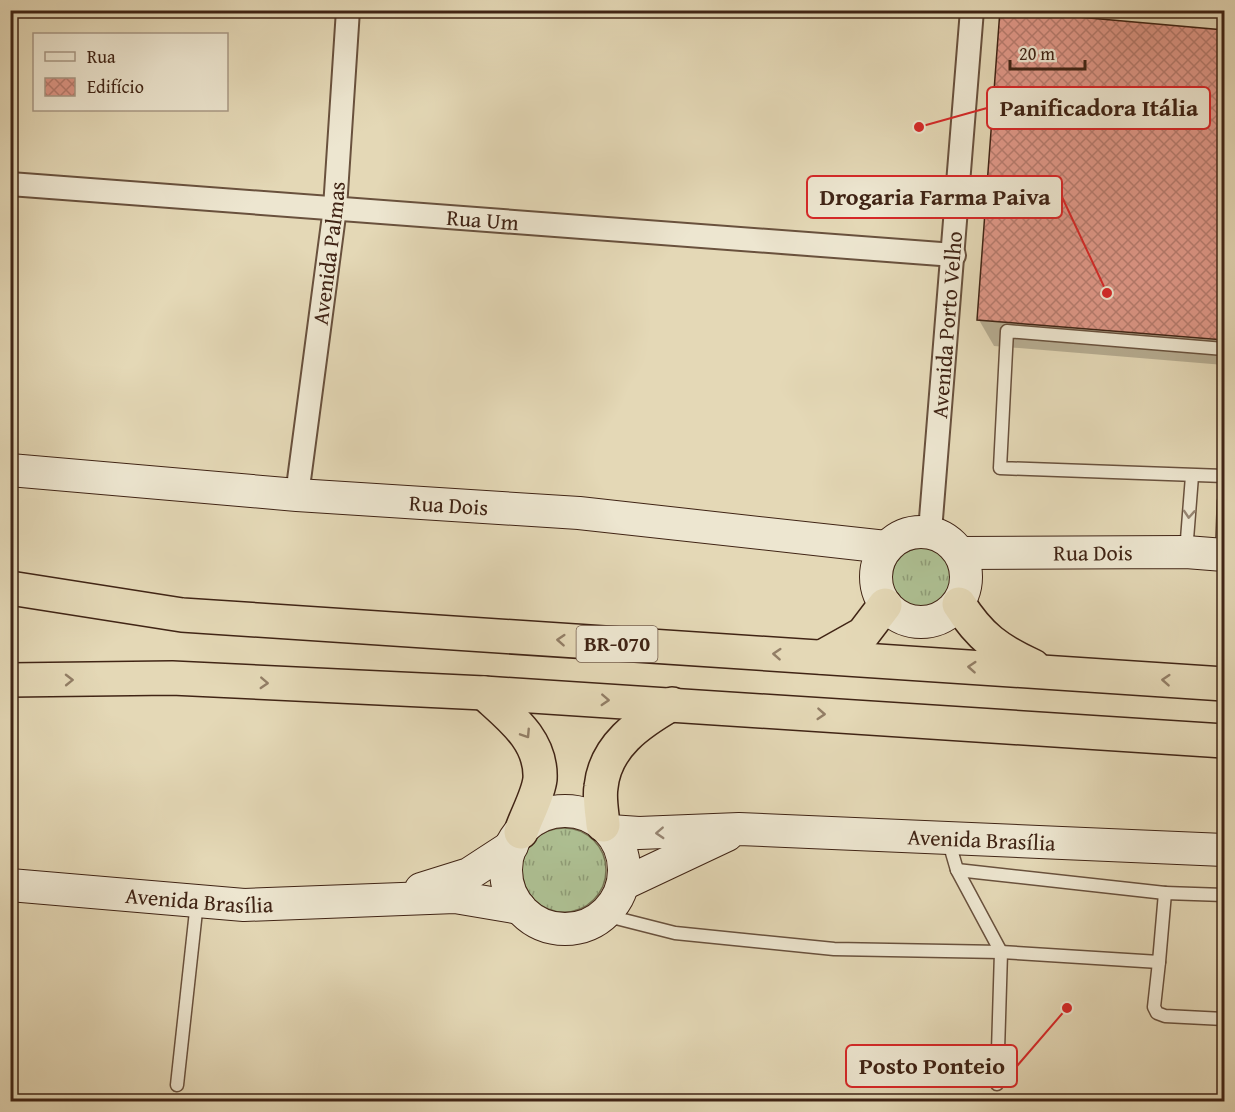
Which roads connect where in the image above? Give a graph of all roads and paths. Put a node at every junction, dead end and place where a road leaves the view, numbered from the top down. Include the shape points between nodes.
1 (348, 10) edge
2 (972, 10) edge
3 (10, 184) edge
4 (335, 208) junction
5 (954, 255) junction
6 (1224, 349) edge
7 (10, 470) edge
8 (1192, 476) junction
9 (1224, 476) edge
10 (297, 495) junction
11 (1224, 501) edge
12 (930, 531) junction
13 (886, 547) junction
14 (1186, 552) junction
15 (961, 553) junction
16 (1223, 555) edge
17 (10, 588) edge
18 (960, 604) junction
19 (885, 605) junction
20 (822, 657) junction
21 (1046, 672) junction
22 (10, 680) edge
23 (1224, 684) edge
24 (484, 693) junction
25 (672, 704) junction
26 (1224, 741) edge
27 (607, 828) junction
28 (739, 829) junction
29 (948, 838) junction
30 (516, 839) junction
31 (1224, 850) edge
32 (957, 870) junction
33 (623, 884) junction
34 (10, 885) edge
35 (1165, 894) junction
36 (1224, 895) edge
37 (389, 898) junction
38 (197, 901) junction
39 (520, 908) junction
40 (604, 915) junction
41 (1001, 952) junction
42 (1159, 962) junction
43 (1224, 1019) edge
44 (998, 1084) dead end
45 (177, 1085) dead end

1 - 4 street, Avenida Palmas
2 - 5 street, Avenida Porto Velho
3 - 4 street, Rua Um
4 - 5 street, Rua Um
4 - 10 street, Avenida Palmas
5 - 12 street, Avenida Porto Velho
6 - 8 lane via 1007,331 1000,468
7 - 10 main road, Rua Dois
8 - 9 lane
8 -> 14 lane
10 - 13 main road, Rua Dois via 579,513
11 - 16 lane
12 - 13 main road via 906,533
12 - 15 main road via 948,539
13 - 19 main road via 877,566 876,586
14 - 15 main road, Rua Dois
14 - 16 main road, Rua Dois
15 - 18 main road via 968,579
20 -> 17 highway, BR-070 via 182,615
18 - 19 main road via 936,621 908,621
18 - 21 highway via 974,628 1002,652
19 - 20 highway via 863,634
21 -> 20 highway, BR-070
23 -> 21 highway, BR-070
22 -> 24 highway via 172,678
24 -> 25 highway
24 -> 30 highway via 519,725 536,750 540,780
25 -> 26 highway
25 - 27 highway via 648,717 616,744 601,786
28 -> 27 main road, Avenida Brasília via 639,833
27 - 30 main road via 578,813 551,813 534,820
27 - 33 main road via 620,847 625,866
28 - 29 main road, Avenida Brasília
28 - 33 main road, Avenida Brasília
29 - 31 main road, Avenida Brasília
29 - 32 lane
30 - 37 main road, Avenida Brasília via 469,874
30 - 39 main road via 507,861 507,878
32 - 35 lane
32 - 41 lane
33 - 40 main road
34 - 38 main road, Avenida Brasília
35 - 36 lane
35 - 42 lane
37 - 38 main road, Avenida Brasília via 244,905
37 - 39 main road, Avenida Brasília via 454,897
38 - 45 lane
39 - 40 main road via 534,921 561,928 588,925
40 - 41 lane via 675,933 834,950
41 - 42 lane
41 - 44 lane
42 - 43 lane via 1154,1007 1157,1013

